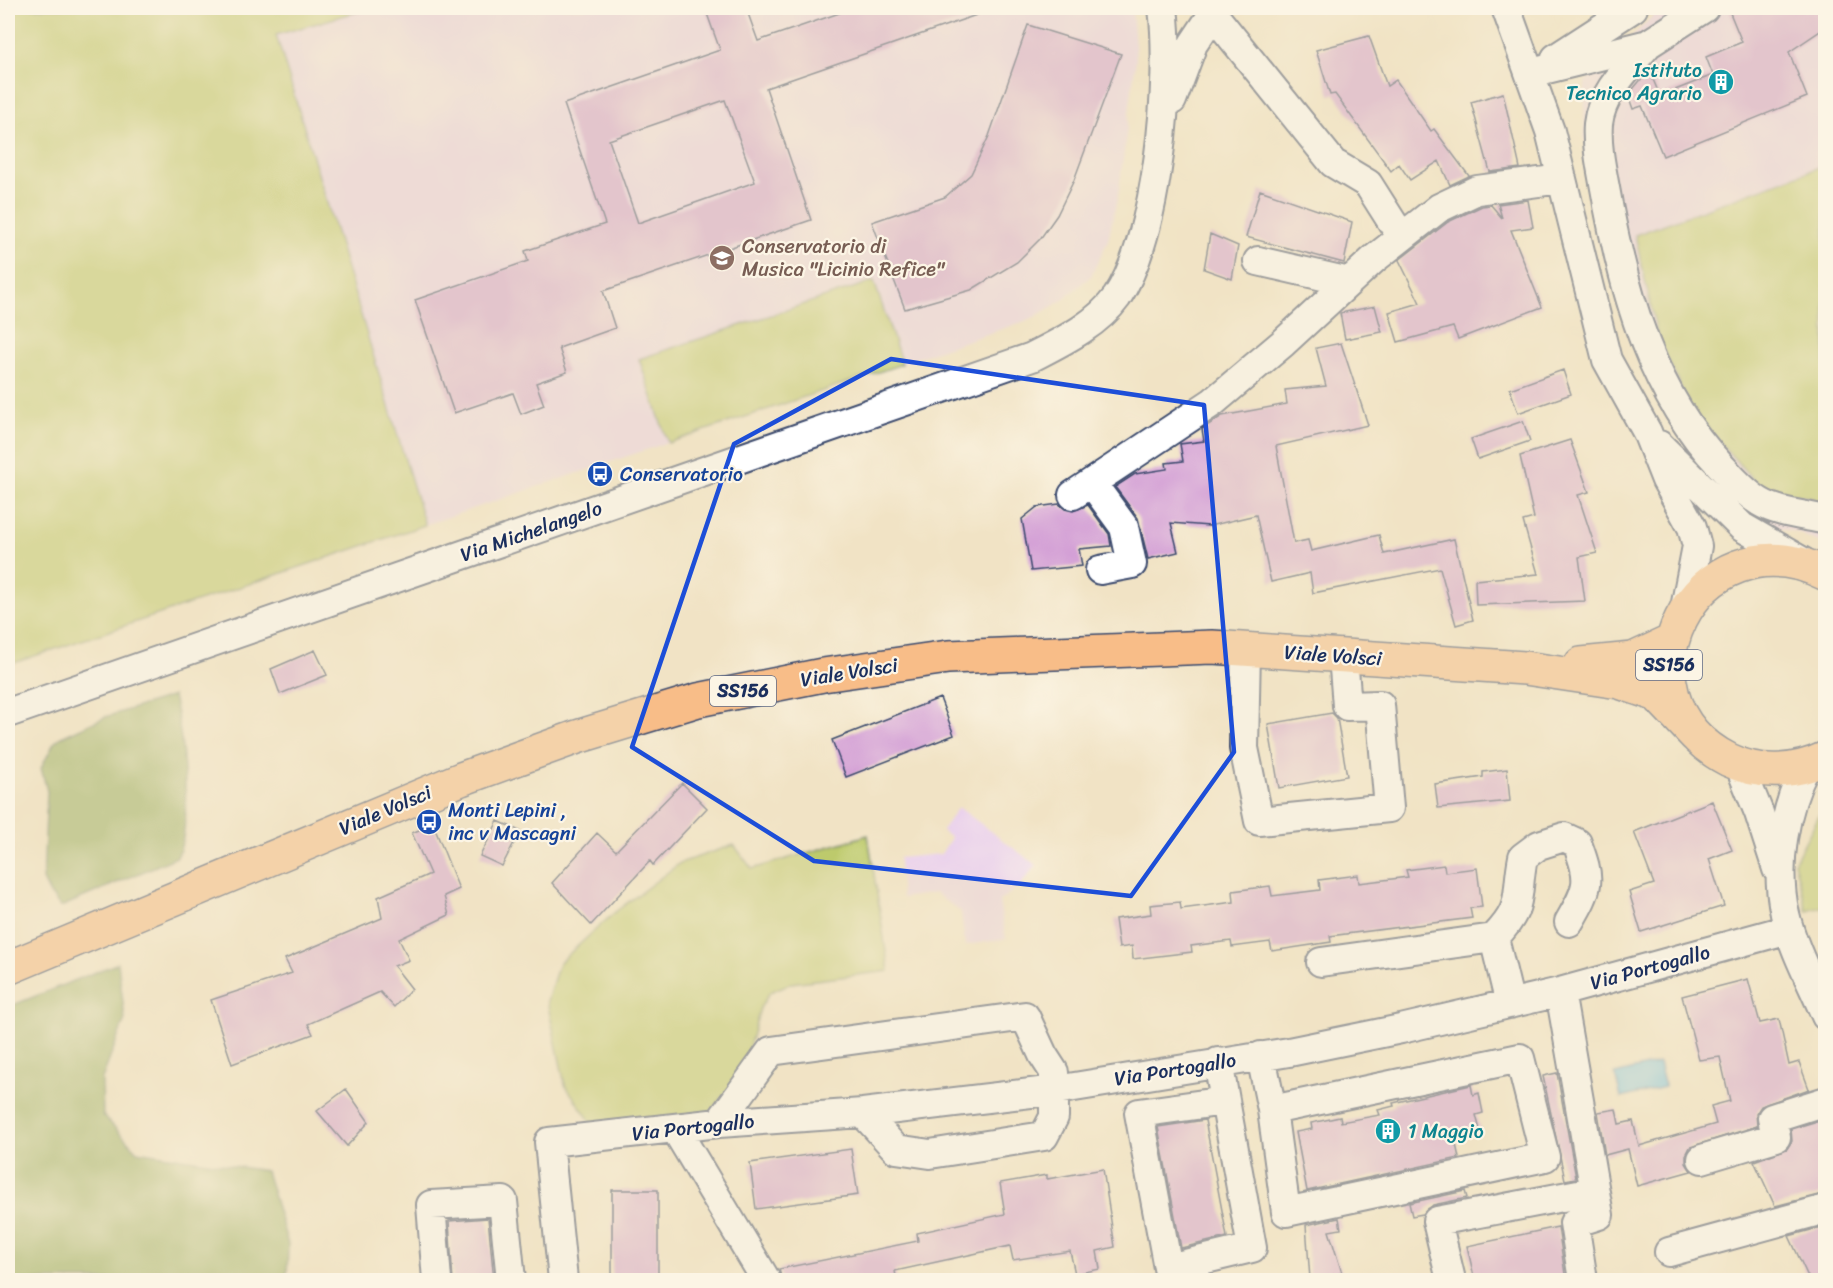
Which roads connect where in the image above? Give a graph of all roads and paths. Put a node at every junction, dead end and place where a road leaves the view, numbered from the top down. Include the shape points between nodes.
1 (1163, 8) edge
2 (1179, 8) edge
3 (1506, 8) edge
4 (1633, 8) edge
5 (1704, 8) edge
6 (1222, 11) edge
7 (1648, 44) junction
8 (1531, 73) junction
9 (1161, 133) junction
10 (1561, 179) junction
11 (1401, 236) junction
12 (1258, 261) dead end
13 (1349, 282) junction
14 (1647, 432) junction
15 (1826, 520) edge
16 (1816, 569) edge
17 (1100, 570) dead end
18 (1685, 608) junction
19 (1671, 641) junction
20 (1246, 649) junction
21 (1343, 656) junction
22 (1525, 668) junction
23 (8, 713) edge
24 (1696, 736) junction
25 (1816, 762) edge
26 (1739, 764) junction
27 (1780, 879) junction
28 (1569, 922) dead end
29 (1789, 929) junction
30 (1494, 938) junction
31 (1321, 962) dead end
32 (8, 968) edge
33 (1560, 992) junction
34 (1510, 1004) junction
35 (1826, 1016) edge
36 (1261, 1056) junction
37 (1218, 1062) junction
38 (1056, 1090) junction
39 (1225, 1101) junction
40 (1826, 1101) edge
41 (1272, 1110) junction
42 (863, 1113) junction
43 (719, 1123) junction
44 (675, 1128) junction
45 (1702, 1159) dead end
46 (1594, 1191) junction
47 (1826, 1209) edge
48 (1669, 1252) dead end
49 (437, 1281) edge
50 (511, 1281) edge
51 (563, 1281) edge
52 (766, 1281) edge
53 (1451, 1281) edge
54 (1583, 1281) edge

1 - 9 street, Via Michelangelo via 1166,45
2 - 6 street via 1198,14
3 - 8 street
4 - 8 street
5 - 7 street
6 - 9 street, Via Michelangelo via 1187,58
6 - 11 street via 1333,163 1368,184
7 - 8 street
7 - 15 street via 1610,91 1598,123 1600,161 1614,237 1636,321 1669,398 1708,453 1735,482 1760,502
8 - 10 street
9 - 23 street, Via Michelangelo via 1147,227 1134,266 1116,298 1079,331 1032,357
10 - 11 street via 1477,190 1439,208
10 - 14 street via 1607,360
11 - 13 street
12 - 13 street
13 - 17 street via 1213,402 1083,489 1124,527 1132,564
14 - 16 street via 1742,527
14 - 18 street via 1666,480 1692,527 1697,546
16 - 18 main road, Viale Volsci / SS156 via 1761,560 1739,566 1718,576
18 - 19 main road, Viale Volsci / SS156
19 - 22 main road, Viale Volsci / SS156 via 1633,659
19 - 24 main road, Viale Volsci / SS156 via 1672,691 1681,715
20 - 21 main road, Viale Volsci / SS156
20 - 21 street via 1244,748 1259,821 1389,808 1380,705 1347,706
20 - 32 main road, Viale Volsci / SS156 via 948,657 823,675 698,700 461,779
21 - 22 main road, Viale Volsci / SS156
22 - 24 main road, Viale Volsci / SS156 via 1619,682 1656,695
24 - 26 main road, Viale Volsci / SS156 via 1716,753
25 - 26 main road, Viale Volsci / SS156 via 1784,771
25 - 27 street via 1792,795
26 - 27 street
27 - 29 street
28 - 30 street via 1586,893 1587,870 1577,843 1564,837 1539,845 1523,857 1519,897 1512,918
29 - 33 street, Via Portogallo
29 - 35 street
30 - 31 street
30 - 34 street
33 - 34 street, Via Portogallo
33 - 46 street
34 - 36 street, Via Portogallo
36 - 37 street, Via Portogallo
36 - 41 street
37 - 38 street, Via Portogallo
37 - 39 street
38 - 42 street, Via Portogallo
38 - 42 street via 1054,1117 1044,1136 930,1155 896,1149
38 - 43 street via 1054,1072 1025,1016 771,1051
39 - 39 street via 1252,1248 1168,1268 1139,1113
40 - 45 street via 1772,1118 1776,1137
41 - 41 street via 1520,1058 1545,1157 1286,1212
42 - 43 street, Via Portogallo
43 - 44 street, Via Portogallo
44 - 51 street, Via Portogallo via 549,1142
44 - 52 street
46 - 53 street via 1437,1221
46 - 54 street via 1599,1215 1574,1223
47 - 48 street
49 - 50 street via 431,1205 503,1201

